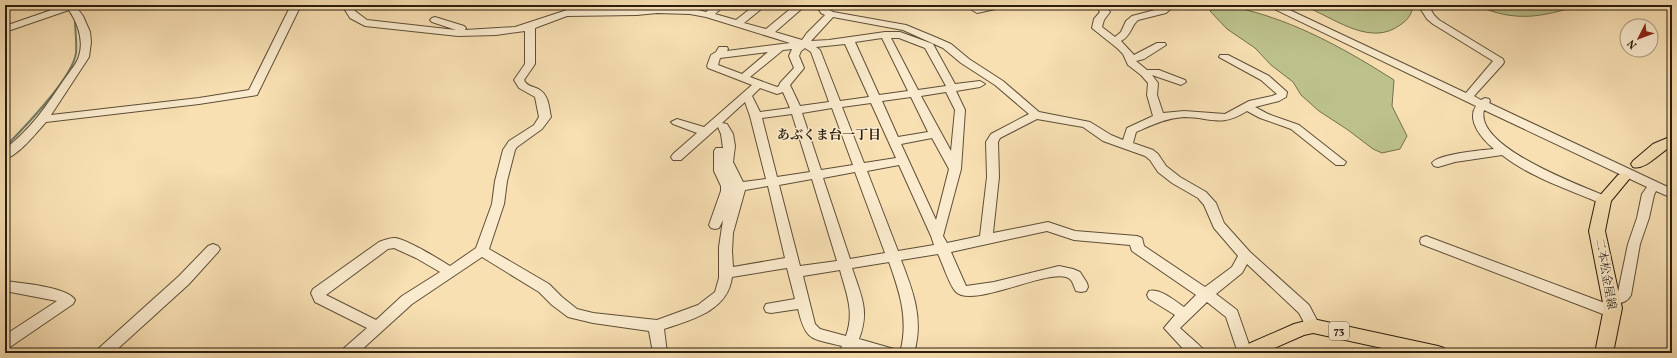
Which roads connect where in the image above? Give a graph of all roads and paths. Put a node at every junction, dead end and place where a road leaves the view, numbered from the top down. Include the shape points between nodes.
1 (296, 5) edge
2 (347, 5) edge
3 (699, 5) edge
4 (720, 5) edge
5 (760, 5) edge
6 (801, 5) edge
7 (1002, 5) edge
8 (1100, 5) edge
9 (1170, 5) edge
10 (1271, 5) edge
11 (1281, 5) edge
12 (1423, 5) edge
13 (73, 6) edge
14 (654, 7) edge
15 (615, 9) edge
16 (825, 10) edge
17 (977, 10) dead end
18 (708, 15) junction
19 (435, 20) dead end
20 (737, 24) junction
21 (530, 27) junction
22 (5, 29) edge
23 (768, 33) junction
24 (477, 34) junction
25 (885, 35) junction
26 (789, 40) junction
27 (850, 41) junction
28 (1114, 41) junction
29 (804, 44) junction
30 (1161, 45) dead end
31 (780, 47) junction
32 (720, 55) junction
33 (1224, 57) dead end
34 (1130, 59) junction
35 (1145, 73) junction
36 (743, 78) junction
37 (1181, 82) dead end
38 (759, 84) junction
39 (980, 84) dead end
40 (786, 87) junction
41 (950, 90) junction
42 (915, 94) junction
43 (1471, 94) junction
44 (747, 96) junction
45 (876, 100) junction
46 (1483, 103) junction
47 (836, 105) junction
48 (1247, 107) junction
49 (796, 110) junction
50 (1036, 115) junction
51 (756, 116) junction
52 (1159, 117) junction
53 (43, 119) junction
54 (677, 122) dead end
55 (706, 132) junction
56 (935, 134) junction
57 (1672, 140) edge
58 (895, 141) junction
59 (1127, 145) junction
60 (1503, 151) junction
61 (5, 155) edge
62 (677, 157) dead end
63 (903, 162) junction
64 (1340, 162) dead end
65 (1438, 163) dead end
66 (1638, 164) dead end
67 (860, 168) junction
68 (954, 169) junction
69 (816, 175) junction
70 (1623, 178) dead end
71 (772, 181) junction
72 (1654, 186) junction
73 (739, 187) junction
74 (1671, 191) edge
75 (1604, 200) junction
76 (715, 224) dead end
77 (986, 238) junction
78 (1426, 241) dead end
79 (940, 242) junction
80 (213, 249) dead end
81 (482, 251) junction
82 (1245, 255) junction
83 (894, 257) junction
84 (845, 265) junction
85 (795, 267) junction
86 (450, 272) junction
87 (727, 273) junction
88 (5, 286) edge
89 (1082, 287) dead end
90 (1206, 294) junction
91 (1154, 295) dead end
92 (804, 303) junction
93 (1612, 305) junction
94 (771, 308) dead end
95 (1185, 314) junction
96 (376, 326) junction
97 (657, 326) junction
98 (1313, 326) junction
99 (5, 343) edge
100 (848, 347) edge
101 (103, 353) edge
102 (348, 353) edge
103 (660, 353) edge
104 (889, 353) edge
105 (907, 353) edge
106 (1199, 353) edge
107 (1245, 353) edge
108 (1438, 353) edge
109 (1604, 353) edge

1 - 53 street via 252,92 199,101
2 - 24 street via 355,17 365,23
3 - 18 street
4 - 18 street
5 - 20 street
6 - 16 street
6 - 23 street
7 - 17 street
8 - 28 street via 1104,12 1097,28
9 - 28 street via 1159,12 1134,18 1125,35
10 - 46 street
11 - 43 street
12 - 43 street via 1436,22 1498,59 1499,62
13 - 22 street
13 - 53 street via 84,32 84,57
14 - 15 street
14 - 18 street
15 - 21 street via 567,13
16 - 29 street
16 - 50 street via 900,27 947,46 999,83
18 - 20 street
19 - 24 street
20 - 23 street
21 - 24 street
21 - 81 street via 530,64 519,80 520,84 539,96 545,117 538,127 513,144 509,150 498,204
23 - 26 street
25 - 27 street
25 - 41 street via 900,35 929,46
25 - 42 street
26 - 29 street
26 - 32 street via 724,47
27 - 29 street
27 - 45 street
28 - 34 street via 1128,53
29 - 31 street
29 - 40 street via 796,50 794,56 799,68 784,85
29 - 47 street via 815,50
30 - 34 street via 1140,57
31 - 32 street
31 - 36 street
32 - 36 street via 716,55 712,66
33 - 48 street via 1265,78 1282,92 1280,97 1253,103
34 - 35 street
35 - 37 street via 1155,72
35 - 52 street via 1153,83 1152,95
36 - 38 street
38 - 40 street via 777,91
38 - 44 street
39 - 41 street
40 - 49 street
41 - 42 street
41 - 68 street via 960,110
42 - 45 street
42 - 56 street
43 - 46 street
44 - 51 street
44 - 55 street
45 - 47 street
45 - 58 street
46 - 60 street via 1478,114 1480,123 1484,132
46 - 72 street
46 - 74 street
47 - 49 street
47 - 67 street
48 - 52 street via 1237,114 1220,118 1184,114
48 - 64 street via 1295,128
49 - 51 street
49 - 69 street
50 - 59 street via 1086,124 1107,138
50 - 77 street via 995,136 992,142 993,177
51 - 71 street
52 - 59 street via 1131,130
53 - 61 street
54 - 55 street
55 - 62 street
56 - 58 street
56 - 68 street
57 - 66 main road via 1658,147
58 - 63 street
59 - 82 street via 1149,153 1162,169 1206,199 1212,207 1218,225
60 - 65 street via 1454,158
60 - 75 street via 1529,166
63 - 67 street
63 - 79 street
67 - 69 street
67 - 83 street
68 - 79 street via 940,229
69 - 71 street
69 - 84 street
70 - 75 main road, 二本松金屋線
71 - 73 street
71 - 85 street
72 - 74 street
72 - 93 street via 1648,194 1634,244 1624,294
73 - 76 street via 727,162 729,146 724,126 719,163 727,191
73 - 87 street via 728,225 725,253
75 - 93 main road, 二本松金屋線 via 1597,231
77 - 79 street
77 - 90 street via 1048,226 1074,235 1137,241 1138,248 1147,256
78 - 93 street
79 - 83 street
79 - 89 street via 960,288 964,291 994,287 1063,270 1078,277
80 - 101 street via 184,280
81 - 86 street
81 - 97 street via 544,288 573,313
82 - 90 street via 1237,270
82 - 98 street via 1297,301
83 - 84 street
83 - 105 street via 912,312 912,334
84 - 85 street
84 - 100 street via 858,315 857,325
85 - 87 street
85 - 92 street
86 - 96 street via 407,300
86 - 96 street via 395,243 384,245 318,293 320,298
87 - 97 street via 716,299 686,315
88 - 99 street via 57,295 68,300
90 - 95 street
90 - 107 street via 1232,314
91 - 95 street
92 - 94 street
92 - 100 street via 810,328
93 - 109 main road, 二本松金屋線
95 - 106 street via 1171,328
96 - 102 street
97 - 103 street
98 - 107 main road, 73 via 1300,329
98 - 108 main road, 73
100 - 104 street

